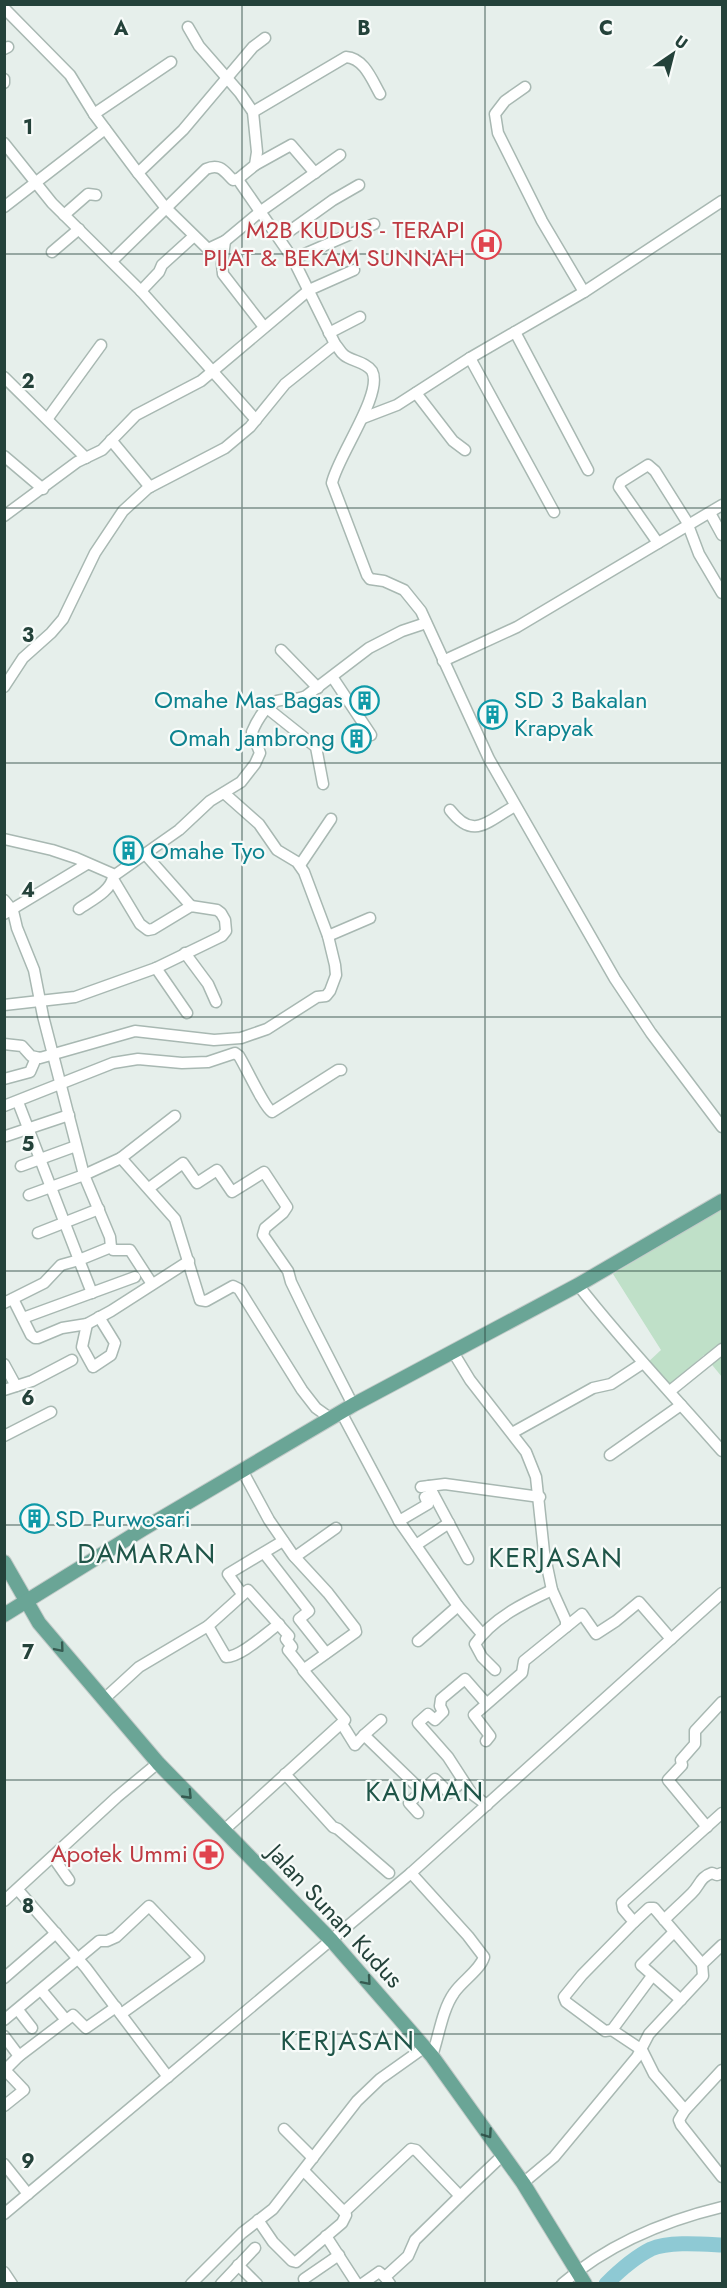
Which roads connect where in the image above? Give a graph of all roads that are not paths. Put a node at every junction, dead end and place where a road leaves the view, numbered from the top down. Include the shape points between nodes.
1 (4, 8) edge
2 (188, 27) dead end
3 (265, 38) dead end
4 (171, 62) dead end
5 (226, 79) junction
6 (525, 87) dead end
7 (380, 94) dead end
8 (253, 112) junction
9 (94, 114) junction
10 (105, 129) junction
11 (4, 143) edge
12 (340, 155) dead end
13 (255, 165) junction
14 (138, 173) junction
15 (315, 173) junction
16 (238, 179) junction
17 (35, 183) junction
18 (359, 185) dead end
19 (96, 195) dead end
20 (723, 201) edge
21 (4, 207) edge
22 (165, 207) junction
23 (261, 211) junction
24 (64, 215) junction
25 (375, 224) dead end
26 (78, 229) junction
27 (194, 236) junction
28 (280, 238) junction
29 (225, 241) junction
30 (52, 252) dead end
31 (293, 259) junction
32 (112, 261) junction
33 (354, 270) dead end
34 (309, 290) junction
35 (141, 291) junction
36 (584, 292) junction
37 (360, 317) dead end
38 (264, 327) junction
39 (515, 332) junction
40 (329, 333) junction
41 (101, 345) dead end
42 (335, 345) junction
43 (470, 358) junction
44 (214, 372) junction
45 (4, 377) edge
46 (416, 393) junction
47 (48, 418) junction
48 (363, 418) junction
49 (256, 420) junction
50 (111, 440) junction
51 (465, 450) dead end
52 (4, 456) edge
53 (86, 458) junction
54 (588, 470) dead end
55 (150, 487) junction
56 (43, 489) junction
57 (723, 505) edge
58 (554, 512) dead end
59 (710, 513) junction
60 (4, 516) edge
61 (689, 525) junction
62 (723, 535) edge
63 (658, 543) junction
64 (723, 592) edge
65 (426, 623) junction
66 (281, 650) dead end
67 (443, 661) junction
68 (333, 678) junction
69 (4, 687) edge
70 (318, 688) junction
71 (267, 708) junction
72 (372, 735) dead end
73 (323, 784) dead end
74 (224, 793) junction
75 (515, 806) junction
76 (450, 810) dead end
77 (331, 819) dead end
78 (4, 839) edge
79 (145, 854) junction
80 (87, 864) junction
81 (300, 865) junction
82 (113, 877) junction
83 (4, 900) edge
84 (191, 906) junction
85 (79, 909) dead end
86 (9, 912) edge
87 (370, 918) dead end
88 (328, 936) junction
89 (185, 953) junction
90 (156, 968) junction
91 (40, 1000) junction
92 (216, 1002) dead end
93 (4, 1005) edge
94 (187, 1013) dead end
95 (4, 1044) edge
96 (54, 1053) junction
97 (36, 1058) junction
98 (341, 1070) dead end
99 (4, 1079) edge
100 (61, 1084) junction
101 (18, 1102) junction
102 (4, 1106) edge
103 (69, 1115) junction
104 (175, 1116) dead end
105 (723, 1127) edge
106 (29, 1130) junction
107 (6, 1136) dead end
108 (76, 1146) junction
109 (121, 1158) junction
110 (42, 1160) junction
111 (21, 1166) dead end
112 (84, 1175) junction
113 (52, 1186) junction
114 (148, 1188) junction
115 (29, 1195) dead end
116 (723, 1201) edge
117 (99, 1209) junction
118 (64, 1223) junction
119 (38, 1233) dead end
120 (111, 1246) junction
121 (79, 1260) junction
122 (189, 1261) junction
123 (135, 1277) dead end
124 (152, 1284) junction
125 (578, 1286) junction
126 (92, 1293) junction
127 (9, 1301) edge
128 (99, 1317) junction
129 (23, 1318) junction
130 (87, 1324) junction
131 (723, 1348) edge
132 (453, 1352) junction
133 (72, 1360) dead end
134 (643, 1363) junction
135 (4, 1364) edge
136 (16, 1386) junction
137 (4, 1390) edge
138 (670, 1391) junction
139 (681, 1405) junction
140 (51, 1412) dead end
141 (342, 1412) junction
142 (512, 1433) junction
143 (4, 1436) edge
144 (723, 1451) edge
145 (610, 1455) dead end
146 (242, 1470) junction
147 (428, 1489) junction
148 (540, 1497) junction
149 (399, 1521) junction
150 (449, 1523) junction
151 (336, 1528) dead end
152 (284, 1541) junction
153 (416, 1545) junction
154 (264, 1553) junction
155 (295, 1557) junction
156 (468, 1559) dead end
157 (4, 1562) edge
158 (552, 1590) junction
159 (723, 1593) edge
160 (242, 1594) junction
161 (26, 1601) junction
162 (458, 1606) junction
163 (4, 1615) edge
164 (279, 1624) junction
165 (208, 1626) junction
166 (566, 1627) junction
167 (482, 1634) junction
168 (671, 1640) junction
169 (418, 1641) dead end
170 (326, 1653) junction
171 (304, 1670) junction
172 (495, 1670) dead end
173 (103, 1700) junction
174 (723, 1702) edge
175 (486, 1703) junction
176 (381, 1720) dead end
177 (342, 1724) junction
178 (364, 1735) junction
179 (486, 1741) dead end
180 (158, 1763) junction
181 (285, 1774) junction
182 (463, 1781) junction
183 (422, 1791) junction
184 (487, 1805) junction
185 (418, 1813) dead end
186 (723, 1813) edge
187 (707, 1827) junction
188 (223, 1831) junction
189 (56, 1854) junction
190 (389, 1873) dead end
191 (411, 1873) junction
192 (723, 1873) edge
193 (69, 1880) dead end
194 (18, 1890) junction
195 (4, 1901) edge
196 (664, 1920) junction
197 (634, 1922) junction
198 (674, 1932) junction
199 (56, 1933) junction
200 (332, 1941) junction
201 (723, 1945) edge
202 (78, 1958) junction
203 (702, 1964) junction
204 (652, 1976) junction
205 (4, 1978) edge
206 (41, 1990) junction
207 (681, 2000) junction
208 (18, 2010) junction
209 (118, 2010) junction
210 (4, 2020) edge
211 (66, 2020) junction
212 (32, 2028) dead end
213 (612, 2030) junction
214 (4, 2036) edge
215 (642, 2050) junction
216 (429, 2051) junction
217 (20, 2056) junction
218 (723, 2070) edge
219 (168, 2077) junction
220 (4, 2106) edge
221 (685, 2110) junction
222 (285, 2129) dead end
223 (503, 2155) junction
224 (313, 2158) junction
225 (4, 2164) edge
226 (304, 2171) junction
227 (723, 2177) edge
228 (523, 2183) junction
229 (28, 2194) junction
230 (460, 2196) junction
231 (723, 2207) edge
232 (344, 2212) junction
233 (4, 2214) edge
234 (258, 2220) junction
235 (326, 2236) junction
236 (255, 2248) dead end
237 (339, 2255) junction
238 (292, 2261) junction
239 (237, 2265) junction
240 (4, 2272) edge
241 (580, 2276) edge
242 (388, 2280) edge
243 (306, 2281) edge
244 (12, 2283) edge
245 (191, 2283) edge
246 (221, 2283) edge
247 (257, 2283) edge
248 (359, 2283) edge
249 (562, 2283) edge

1 - 9 street via 70,75
2 - 5 street via 196,48
3 - 5 street
4 - 9 street
5 - 8 street
5 - 14 street via 183,130
6 - 36 street via 495,114 498,133 542,221
7 - 8 street via 362,65 346,57
8 - 13 street
9 - 10 street
10 - 14 street
10 - 17 street
11 - 17 street
12 - 15 street
13 - 15 street via 291,145
13 - 16 street
14 - 22 street
15 - 23 street
16 - 22 street via 233,180 220,167 213,166
16 - 23 street
17 - 21 street
17 - 24 street
18 - 28 street
19 - 24 street via 88,194
20 - 36 street
22 - 27 street
22 - 32 street
23 - 28 street
23 - 29 street
24 - 26 street
25 - 31 street
26 - 30 street
26 - 32 street
27 - 29 street via 208,249
27 - 35 street
28 - 31 street
29 - 38 street via 223,274
31 - 34 street
32 - 35 street
33 - 34 street
34 - 38 street
34 - 40 street
35 - 44 street
36 - 39 street
37 - 40 street
38 - 44 street
39 - 43 street
39 - 54 street
40 - 42 street
41 - 47 street
42 - 48 street via 372,372 374,380
42 - 49 street via 285,384
43 - 46 street
43 - 58 street
44 - 49 street
44 - 50 street via 136,415
45 - 47 street
46 - 48 street via 391,409
46 - 51 street via 453,441
47 - 53 street
48 - 65 street via 332,483 370,579 404,590
49 - 55 street via 225,448
50 - 53 street
50 - 55 street
52 - 56 street
53 - 56 street
55 - 69 street via 123,511 96,553 63,619 23,658
56 - 60 street
57 - 59 street
59 - 61 street
59 - 62 street
61 - 63 street
61 - 63 street via 655,471 648,465 642,468 619,487
61 - 64 street via 699,554
63 - 67 street via 517,627
65 - 67 street
65 - 68 street via 369,648
66 - 70 street
67 - 75 street
68 - 70 street
68 - 72 street
70 - 71 street via 301,699 278,700
71 - 73 street via 316,747
71 - 74 street via 252,732 259,757 241,782
74 - 79 street
74 - 81 street via 259,824 277,850
75 - 76 street via 475,828 465,826
75 - 105 street via 615,979
77 - 81 street
78 - 80 street via 51,850
79 - 82 street
79 - 84 street
80 - 82 street
80 - 86 street
81 - 88 street
82 - 84 street via 140,924 148,930
82 - 85 street via 99,895
83 - 86 street
84 - 89 street via 217,910 227,926 222,936
86 - 91 street via 34,970
87 - 88 street
88 - 96 street via 336,975 330,991 267,1029 241,1038 214,1040 135,1031
89 - 90 street
89 - 92 street
90 - 91 street via 75,997
90 - 94 street
91 - 93 street
91 - 96 street
95 - 97 street via 22,1046
96 - 97 street
96 - 100 street
97 - 99 street via 30,1072
98 - 100 street via 272,1112 235,1053 208,1062 138,1059 112,1064
100 - 101 street
100 - 103 street
101 - 102 street
101 - 106 street
103 - 106 street
103 - 108 street
104 - 109 street
106 - 107 street
106 - 110 street
108 - 110 street
108 - 112 street
109 - 112 street
109 - 114 street
110 - 111 street
110 - 113 street
112 - 113 street
112 - 117 street
113 - 115 street
113 - 118 street
114 - 122 street via 175,1219
114 - 141 street via 183,1163 197,1183 217,1170 232,1192 264,1172 287,1207 265,1228 263,1235 288,1271
116 - 125 main road
117 - 118 street
117 - 120 street
118 - 119 street
118 - 121 street
120 - 121 street
120 - 124 street via 113,1250 130,1250
121 - 126 street
121 - 127 street via 62,1265 44,1283
122 - 124 street
122 - 141 street via 202,1301 233,1286 239,1289 316,1408
123 - 126 street
124 - 128 street
125 - 132 main road
125 - 134 street
126 - 129 street
127 - 129 street
128 - 130 street
128 - 130 street via 115,1343 111,1355 93,1367 82,1347
129 - 130 street via 35,1338
131 - 138 street
132 - 141 main road
132 - 142 street
133 - 136 street
134 - 138 street
134 - 142 street via 611,1384 593,1388
135 - 136 street
136 - 137 street
138 - 139 street
139 - 144 street
139 - 145 street
140 - 143 street
141 - 146 main road
141 - 149 street
142 - 148 street via 526,1452
146 - 152 street via 268,1520
146 - 161 main road
147 - 148 street via 445,1484
147 - 149 street via 428,1504
147 - 150 street
148 - 158 street via 541,1532
149 - 153 street
150 - 153 street
150 - 156 street
151 - 155 street
152 - 154 street
152 - 155 street
153 - 162 street
154 - 160 street via 228,1574
154 - 170 street via 309,1611 299,1619
155 - 170 street via 356,1630
157 - 161 main road, Jalan Sunan Kudus
158 - 166 street
158 - 167 street via 515,1608
159 - 168 street
160 - 164 street via 248,1590
160 - 165 street
161 - 163 main road
161 -> 173 main road, Jalan Sunan Kudus
162 - 167 street
162 - 169 street
164 - 165 street via 229,1657
164 - 171 street via 290,1636 286,1639 292,1647 288,1650
165 - 173 street via 139,1666
166 - 168 street via 582,1614 596,1634 639,1602
166 - 175 street via 524,1661 522,1673
167 - 172 street via 475,1644
168 - 184 street
170 - 171 street
171 - 177 street via 345,1719
173 - 180 main road, Jalan Sunan Kudus
174 - 187 street via 695,1731 695,1744 668,1780
175 - 179 street via 474,1715 490,1737
175 - 182 street via 465,1679 441,1699 443,1712 435,1720 428,1714 414,1719 448,1757
176 - 178 street
177 - 178 street via 355,1745
177 - 181 street
178 - 183 street
180 -> 188 main road, Jalan Sunan Kudus
180 - 189 street
181 - 188 street
181 - 190 street via 333,1827
182 - 183 street via 448,1793 435,1779
182 - 184 street
183 - 185 street via 409,1803
184 - 191 street
186 - 187 street
187 - 197 street via 622,1903
188 - 200 main road, Jalan Sunan Kudus
189 - 193 street via 55,1860
189 - 194 street
191 - 200 street
191 - 216 street via 484,1957 453,1994
192 - 196 street via 705,1876
194 - 195 street
194 - 199 street
196 - 197 street via 651,1907
196 - 198 street
197 - 213 street via 564,1997 605,2031
198 - 203 street
198 - 204 street via 642,1963 641,1967
199 - 202 street
199 - 205 street
200 -> 216 main road, Jalan Sunan Kudus
200 - 219 street
201 - 203 street
202 - 206 street
202 - 209 street
202 - 209 street via 99,1941 116,1936 149,1906 199,1958
203 - 207 street via 703,1976
204 - 207 street
204 - 213 street
206 - 208 street
206 - 211 street
207 - 215 street via 649,2034
208 - 210 street
208 - 212 street
209 - 211 street via 87,2028 74,2015
209 - 219 street
211 - 217 street
213 - 215 street
214 - 217 street
215 - 221 street via 654,2074
215 - 228 street via 554,2157
216 -> 223 main road, Jalan Sunan Kudus
216 - 224 street via 380,2079 357,2101
217 - 220 street via 5,2070 24,2090
218 - 221 street
219 - 229 street
221 - 227 street via 679,2120 681,2125
222 - 224 street
223 - 228 main road, Jalan Sunan Kudus
223 - 230 street
224 - 226 street
225 - 229 street
226 - 232 street
226 - 234 street via 273,2209
228 - 241 main road, Jalan Sunan Kudus
229 - 233 street
230 - 232 street via 411,2149
230 - 242 street via 415,2240 408,2256
231 - 241 street via 647,2230 601,2254
232 - 235 street via 342,2223
234 - 238 street
234 - 245 street
235 - 237 street
235 - 238 street via 296,2262
236 - 239 street
237 - 243 street
237 - 248 street
238 - 243 street
239 - 246 street
239 - 247 street
240 - 244 street
241 - 249 street
242 - 248 street via 379,2272

